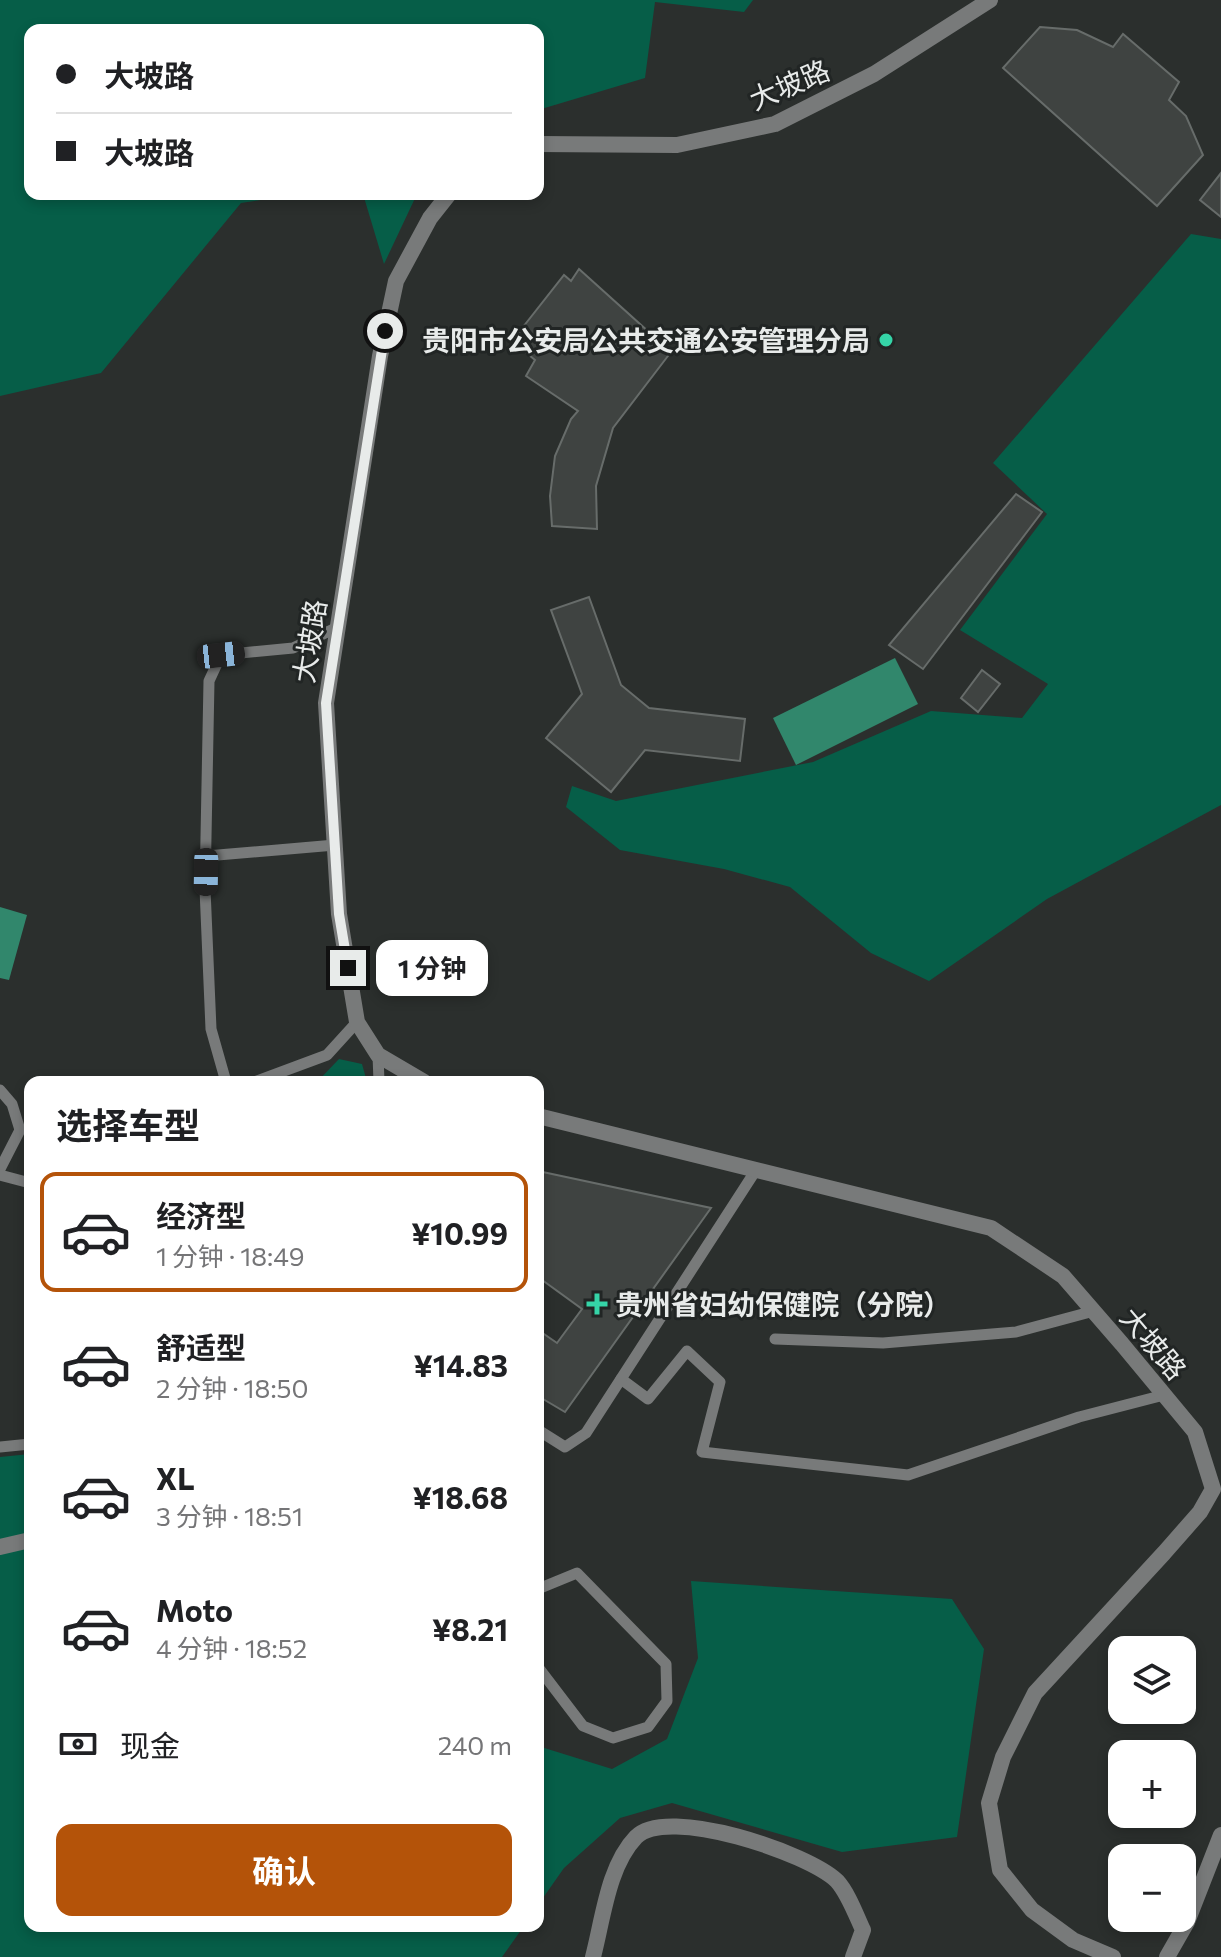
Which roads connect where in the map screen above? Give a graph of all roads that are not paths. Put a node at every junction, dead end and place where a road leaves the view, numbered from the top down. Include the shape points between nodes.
1 (990, 0) edge
2 (544, 144) edge
3 (444, 200) edge
4 (338, 627) junction
5 (335, 845) junction
6 (206, 856) junction
7 (357, 1022) junction
8 (378, 1055) junction
9 (224, 1076) edge
10 (270, 1076) edge
11 (379, 1076) edge
12 (414, 1076) edge
13 (0, 1090) edge
14 (544, 1117) edge
15 (756, 1170) junction
16 (0, 1172) edge
17 (24, 1181) edge
18 (1094, 1311) junction
19 (775, 1339) dead end
20 (621, 1379) junction
21 (1164, 1395) junction
22 (544, 1434) edge
23 (24, 1445) edge
24 (0, 1447) edge
25 (24, 1541) edge
26 (0, 1547) edge
27 (544, 1587) edge
28 (544, 1675) edge
29 (1221, 1835) edge
30 (593, 1957) edge
31 (853, 1957) edge
32 (1113, 1957) edge
33 (1167, 1957) edge

1 - 2 street, 大坡路 via 874,74 775,124 677,145
3 - 4 street, 大坡路 via 396,281
4 - 5 street, 大坡路 via 326,703
4 - 6 lane via 293,648 221,655 209,681
5 - 6 lane
5 - 7 street, 大坡路 via 339,914
6 - 9 lane via 211,1029
7 - 8 street, 大坡路
7 - 10 lane via 327,1055
8 - 11 lane
8 - 12 street, 大坡路
13 - 16 lane via 12,1104 20,1130
14 - 15 street, 大坡路
15 - 18 street, 大坡路 via 991,1228 1063,1276
15 - 20 lane
16 - 17 lane
18 - 19 lane via 1016,1332 883,1343
18 - 21 street, 大坡路
20 - 21 lane via 648,1399 687,1351 720,1382 702,1452 908,1475 1079,1417
20 - 22 lane via 586,1433 565,1447
21 - 32 street, 大坡路 via 1195,1432 1213,1489 1173,1543 1035,1693 1003,1757 989,1803 1000,1870 1024,1900 1073,1940
23 - 24 lane
25 - 26 street
27 - 28 lane via 577,1573 666,1664 667,1701 648,1727 613,1738 583,1726
29 - 33 street via 1187,1922
30 - 31 street via 617,1864 637,1836 653,1826 680,1826 737,1836 804,1862 837,1882 863,1930

